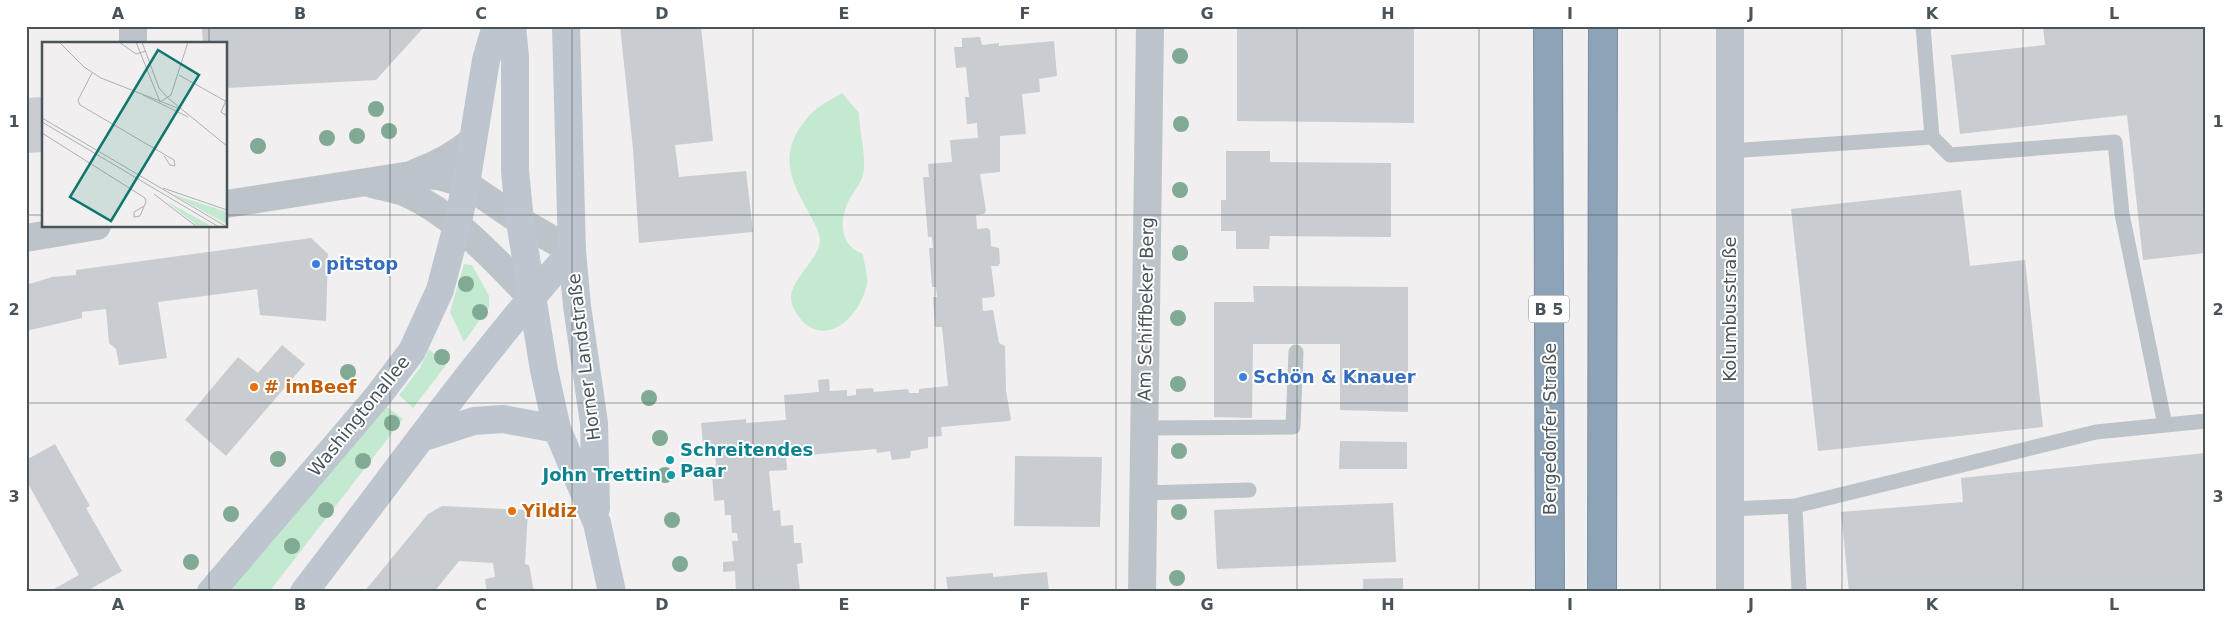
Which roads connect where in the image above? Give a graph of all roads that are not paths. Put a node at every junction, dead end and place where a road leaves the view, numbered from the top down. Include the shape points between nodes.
1 (133, 26) edge
2 (496, 26) edge
3 (512, 26) edge
4 (566, 26) edge
5 (1150, 26) edge
6 (1548, 26) edge
7 (1603, 26) edge
8 (1730, 26) edge
9 (1923, 26) edge
10 (134, 42) edge
11 (1932, 137) junction
12 (473, 140) junction
13 (1730, 151) junction
14 (411, 175) junction
15 (363, 181) junction
16 (466, 184) junction
17 (228, 204) edge
18 (520, 220) junction
19 (457, 226) junction
20 (85, 228) edge
21 (26, 238) edge
22 (572, 251) junction
23 (531, 297) junction
24 (1296, 352) dead end
25 (2206, 421) edge
26 (2165, 425) junction
27 (1144, 428) junction
28 (557, 429) junction
29 (421, 438) junction
30 (1249, 490) dead end
31 (1143, 493) junction
32 (1795, 506) junction
33 (1730, 509) junction
34 (597, 524) junction
35 (211, 592) edge
36 (304, 592) edge
37 (612, 592) edge
38 (1142, 592) edge
39 (1550, 592) edge
40 (1602, 592) edge
41 (1730, 592) edge
42 (1799, 592) edge

1 - 10 street
2 - 12 main road, Washingtonallee via 486,60
3 - 18 main road, Horner Landstraße via 515,171
4 - 22 main road, Horner Landstraße
5 - 27 street, Am Schiffbeker Berg
6 - 39 highway, Bergedorfer Straße / B 5
7 - 40 highway
8 - 13 street, Kolumbusstraße
9 - 11 lane
11 - 13 lane
11 - 26 lane via 1950,155 2115,142 2122,214
12 - 14 street via 442,163
12 - 16 main road, Washingtonallee
13 - 33 street, Kolumbusstraße
14 - 15 street
14 - 16 street via 439,176
15 - 17 street
15 - 19 street via 405,193
16 - 18 street
16 - 19 main road, Washingtonallee
18 - 22 street
18 - 23 main road, Horner Landstraße
19 - 23 street
19 - 35 main road, Washingtonallee via 440,290 412,351 378,396
20 - 21 street
22 - 23 main road
22 - 34 main road, Horner Landstraße via 594,423
23 - 28 main road, Horner Landstraße
23 - 29 main road
24 - 27 lane via 1293,427
25 - 26 lane
26 - 32 lane via 2096,432
27 - 31 street, Am Schiffbeker Berg
28 - 29 main road via 503,419 474,421
28 - 34 main road, Horner Landstraße
29 - 36 main road
30 - 31 lane
31 - 38 street, Am Schiffbeker Berg
32 - 33 lane
32 - 42 lane
33 - 41 street, Kolumbusstraße
34 - 37 main road, Horner Landstraße

